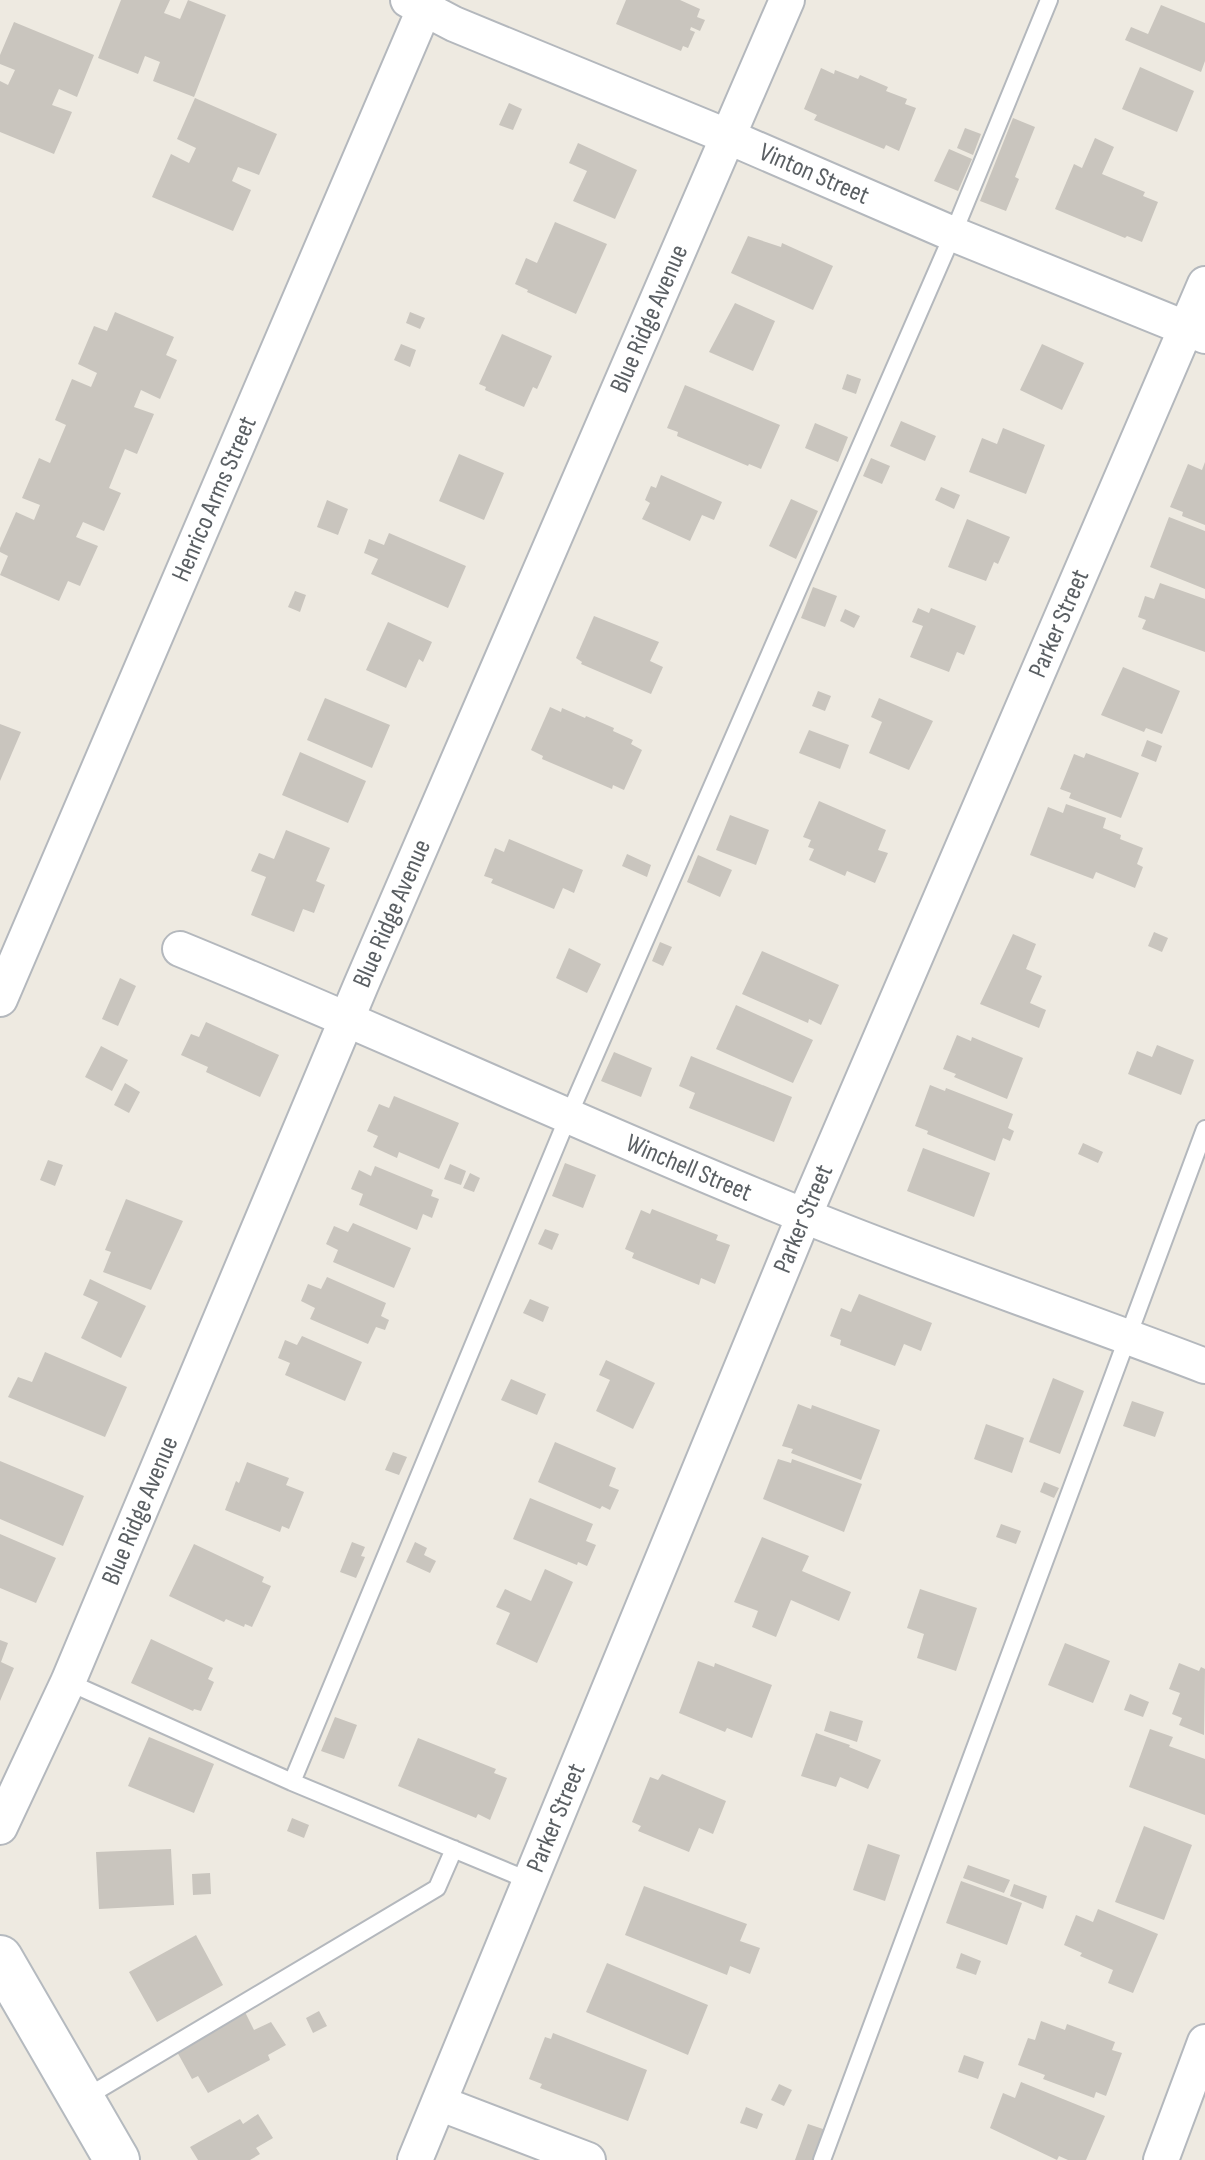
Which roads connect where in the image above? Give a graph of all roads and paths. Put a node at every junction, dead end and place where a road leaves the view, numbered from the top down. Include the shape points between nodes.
1 (787, 0) edge
2 (1049, 0) edge
3 (420, 3) edge
4 (729, 137) junction
5 (953, 234) junction
6 (1205, 284) edge
7 (1196, 332) edge
8 (180, 949) dead end
9 (0, 999) edge
10 (348, 1018) junction
11 (568, 1117) junction
12 (1205, 1129) edge
13 (804, 1216) junction
14 (1126, 1336) junction
15 (1205, 1366) edge
16 (68, 1682) junction
17 (292, 1782) junction
18 (0, 1827) edge
19 (454, 1849) junction
20 (530, 1881) junction
21 (0, 1958) edge
22 (1205, 2042) edge
23 (80, 2100) junction
24 (439, 2103) junction
25 (117, 2160) edge
26 (415, 2160) edge
27 (588, 2160) edge
28 (822, 2160) edge
29 (1161, 2160) edge

1 - 4 street, Blue Ridge Avenue
2 - 5 lane
3 - 4 street, Vinton Street via 454,24
3 - 9 street, Henrico Arms Street
4 - 5 street, Vinton Street
4 - 10 street, Blue Ridge Avenue
5 - 7 street, Vinton Street
5 - 11 lane
6 - 7 street, Parker Street
7 - 13 street, Parker Street
8 - 10 street, Winchell Street
10 - 11 street, Winchell Street
10 - 16 street, Blue Ridge Avenue
11 - 13 street, Winchell Street
11 - 17 lane
12 - 14 lane
13 - 14 street, Winchell Street
13 - 20 street, Parker Street
14 - 15 street, Winchell Street
14 - 28 lane
16 - 17 lane
16 - 18 street, Blue Ridge Avenue
17 - 19 lane
19 - 20 lane
19 - 23 lane via 437,1888
20 - 24 street, Parker Street
21 - 23 main road
22 - 29 street
23 - 25 main road
24 - 26 street, Parker Street
24 - 27 street

